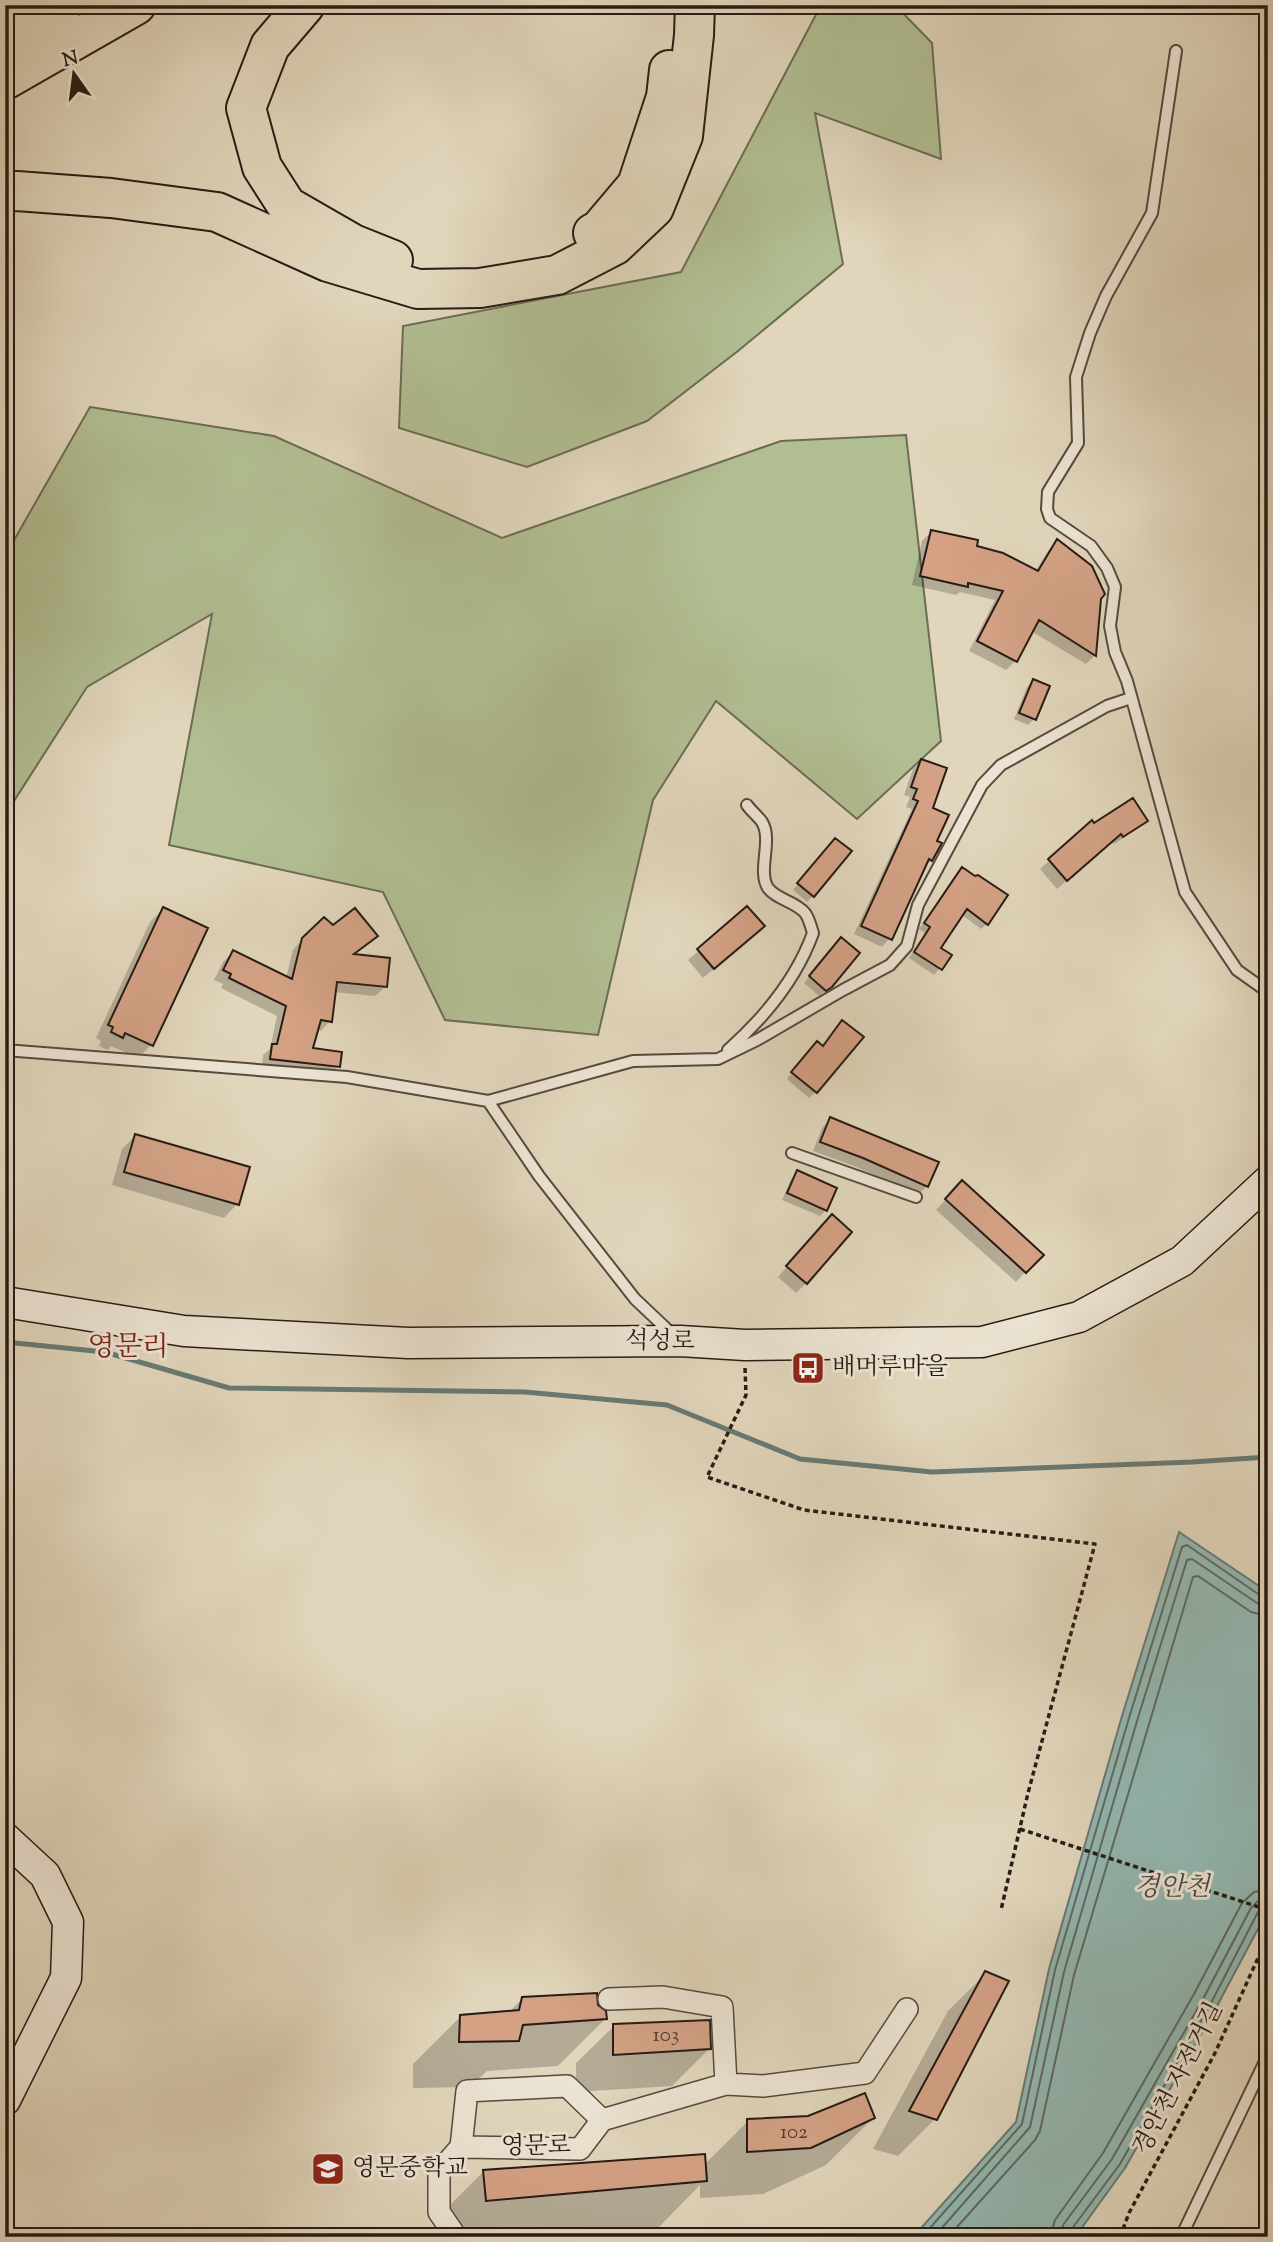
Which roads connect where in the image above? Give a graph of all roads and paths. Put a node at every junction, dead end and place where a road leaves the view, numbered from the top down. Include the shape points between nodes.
1 (63, 5) edge
2 (136, 5) edge
3 (305, 5) edge
4 (675, 5) edge
5 (695, 5) edge
6 (5, 37) edge
7 (1176, 51) dead end
8 (5, 80) edge
9 (5, 192) edge
10 (1131, 698) junction
11 (747, 805) dead end
12 (1268, 992) edge
13 (5, 1050) edge
14 (718, 1059) junction
15 (488, 1101) junction
16 (792, 1153) dead end
17 (1268, 1181) edge
18 (916, 1197) dead end
19 (5, 1302) edge
20 (680, 1341) junction
21 (746, 1395) dead end
22 (1020, 1829) junction
23 (5, 1838) edge
24 (1001, 1910) dead end
25 (1268, 1910) edge
26 (1268, 1936) edge
27 (609, 1998) dead end
28 (907, 2009) dead end
29 (1268, 2055) edge
30 (726, 2084) junction
31 (5, 2100) edge
32 (602, 2120) junction
33 (461, 2147) junction
34 (456, 2237) edge
35 (1120, 2237) edge
36 (1181, 2237) edge

1 - 6 highway
2 - 8 highway
3 - 4 highway via 270,46 246,108 261,167 287,206 353,244 430,275 544,260 599,230 637,185 666,97
5 - 9 highway via 683,136 654,208 615,244 557,275 480,288 418,289 328,262 217,212 111,198
7 - 10 lane via 1152,213 1090,333 1076,377 1078,443 1048,492 1046,509 1050,518 1091,546 1107,568 1115,587 1110,626
10 - 12 lane via 1185,892 1237,970
10 - 14 lane via 1107,706 1001,765 982,785 918,905 907,946 890,965
11 - 14 lane via 766,831 768,887 806,914 813,933 781,993 755,1026
13 - 15 lane via 347,1077
14 - 15 lane via 633,1060
15 - 20 lane via 539,1176 635,1299
16 - 18 lane
17 - 20 street, 석성로 via 1182,1261 1079,1317 982,1342 745,1345
19 - 20 street, 석성로 via 197,1332 408,1343
21 - 22 path via 707,1476 804,1510 1095,1544
22 - 24 path
22 - 25 path
23 - 31 street via 45,1875 68,1922 66,1978
26 - 35 path, 경안천 자전거길 via 1215,2053
27 - 30 street via 663,1997 722,2007
28 - 30 street via 864,2073 763,2086
29 - 36 lane
30 - 32 street
32 - 33 street, 영문로 via 580,2149
32 - 33 street, 영문로 via 567,2086 467,2091
33 - 34 street via 439,2172 439,2212

